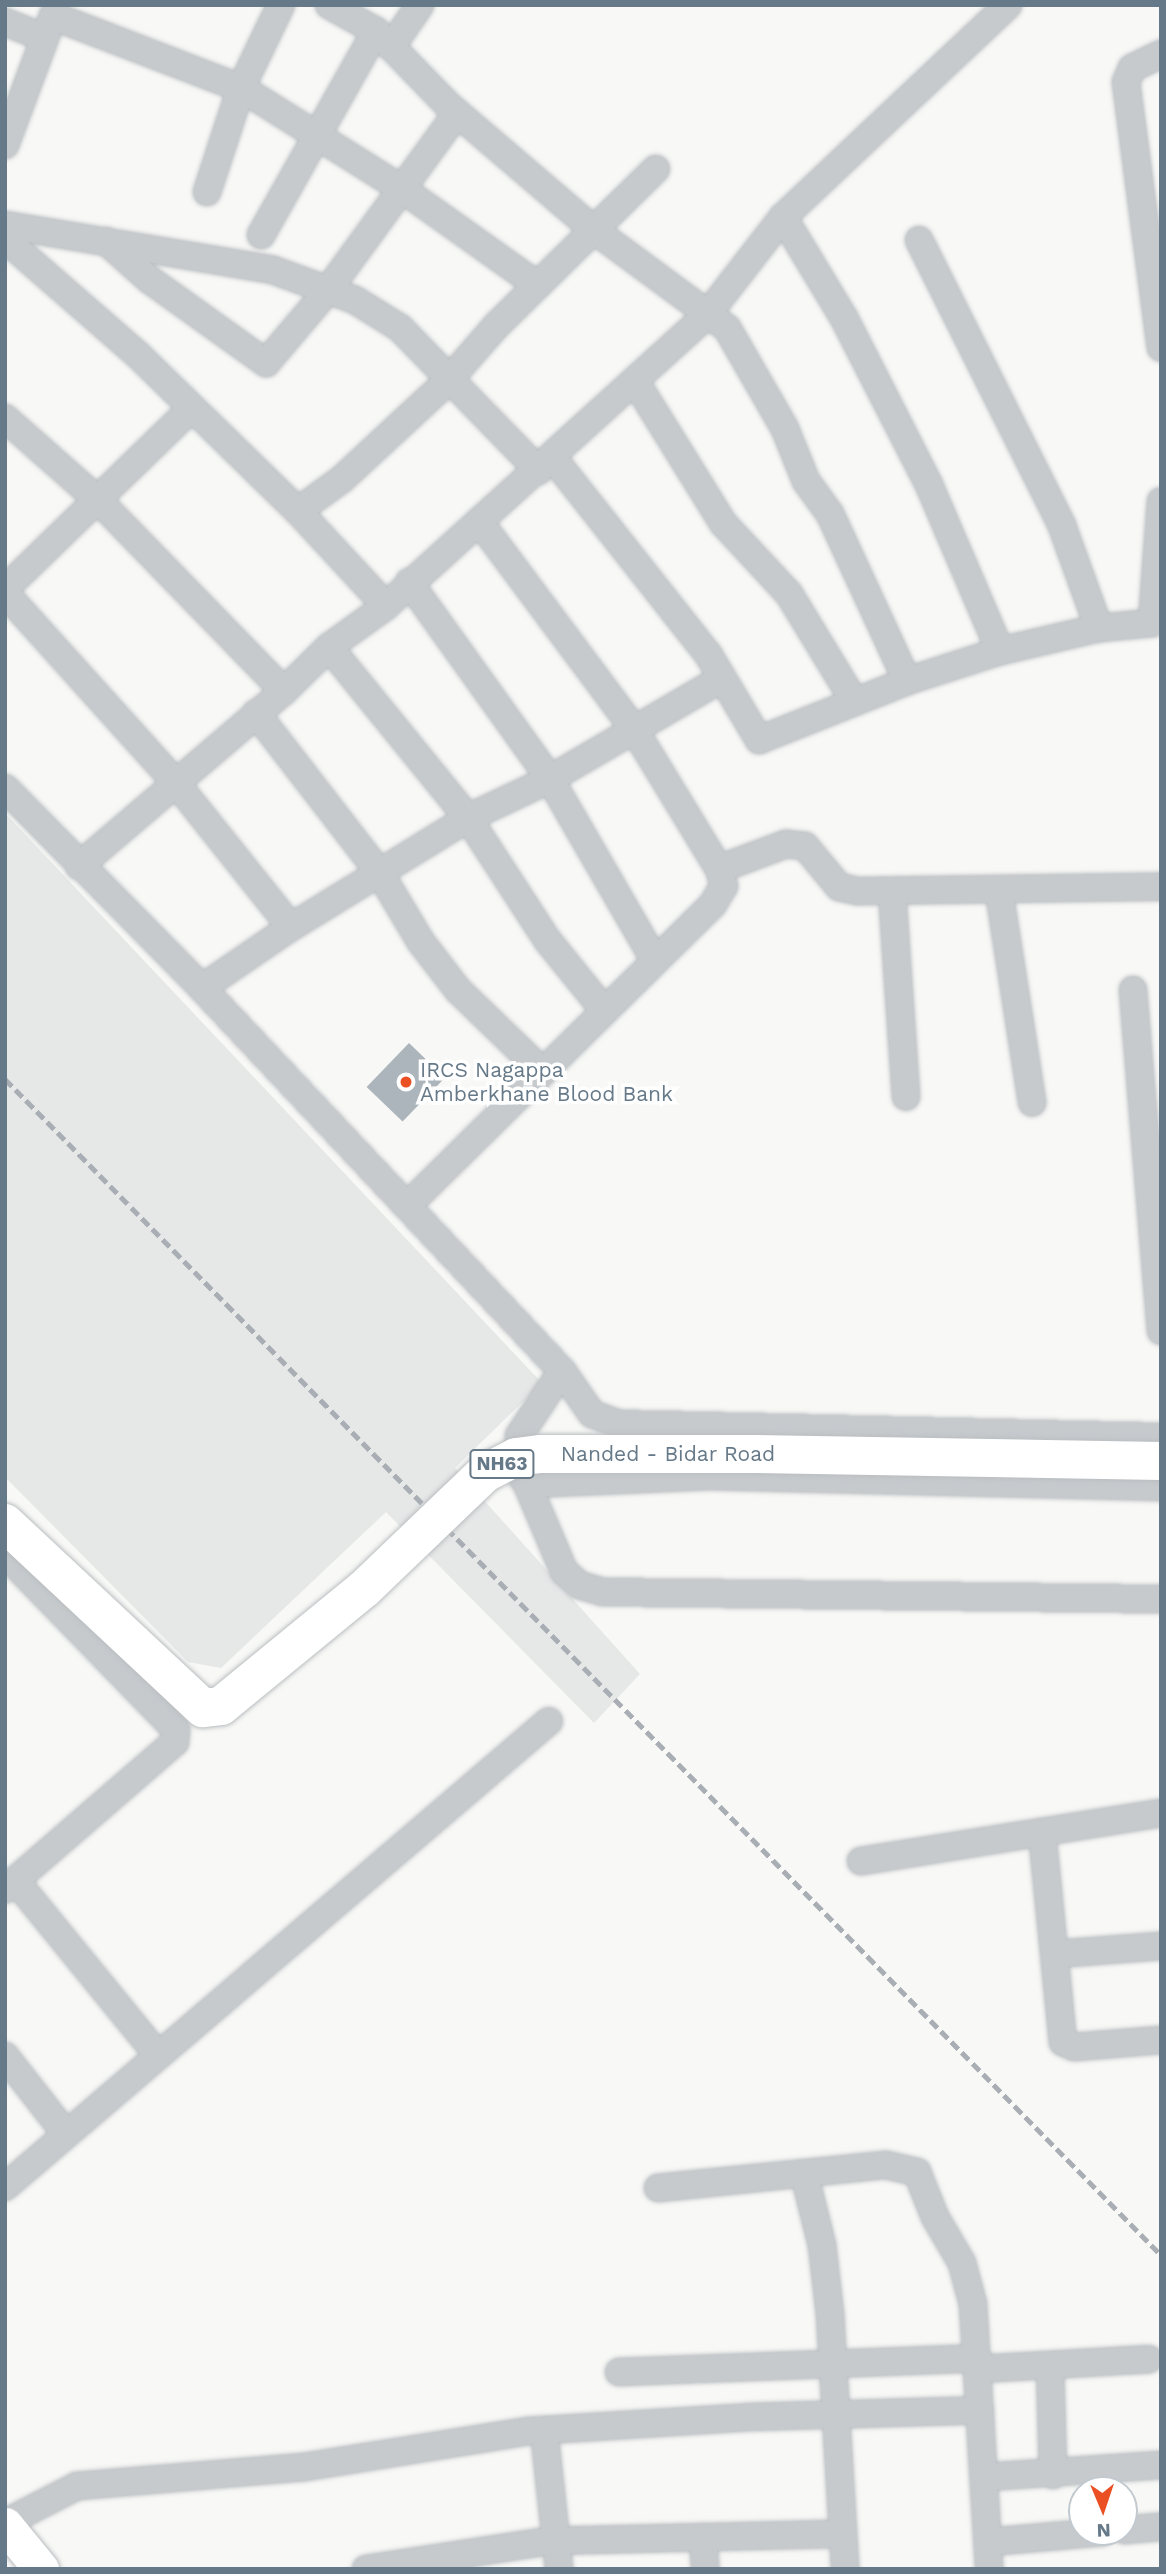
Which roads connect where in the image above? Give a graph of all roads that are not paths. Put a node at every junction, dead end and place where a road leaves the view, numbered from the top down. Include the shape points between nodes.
1 (281, 5) edge
2 (328, 5) edge
3 (420, 5) edge
4 (1008, 5) edge
5 (5, 22) edge
6 (44, 38) junction
7 (384, 39) junction
8 (1161, 54) edge
9 (241, 88) junction
10 (457, 113) junction
11 (8, 132) edge
12 (317, 136) junction
13 (656, 169) dead end
14 (402, 189) junction
15 (207, 192) dead end
16 (783, 217) junction
17 (5, 225) edge
18 (594, 230) junction
19 (261, 235) dead end
20 (5, 239) edge
21 (105, 239) junction
22 (919, 240) dead end
23 (537, 285) junction
24 (328, 290) junction
25 (707, 315) junction
26 (1161, 348) edge
27 (448, 381) junction
28 (635, 382) junction
29 (191, 409) junction
30 (5, 418) edge
31 (546, 464) junction
32 (1161, 501) edge
33 (100, 502) junction
34 (299, 511) junction
35 (479, 521) junction
36 (1160, 571) edge
37 (410, 582) junction
38 (5, 591) edge
39 (386, 606) junction
40 (1099, 628) junction
41 (329, 647) junction
42 (1000, 651) junction
43 (721, 678) junction
44 (907, 681) junction
45 (284, 691) junction
46 (854, 701) junction
47 (256, 713) junction
48 (634, 729) junction
49 (550, 779) junction
50 (176, 783) junction
51 (5, 788) edge
52 (468, 818) junction
53 (79, 866) junction
54 (719, 869) junction
55 (381, 876) junction
56 (1161, 887) edge
57 (892, 891) junction
58 (999, 891) junction
59 (291, 927) junction
60 (655, 961) junction
61 (202, 988) junction
62 (1133, 990) dead end
63 (603, 1009) junction
64 (542, 1071) junction
65 (906, 1097) dead end
66 (1032, 1102) dead end
67 (407, 1206) junction
68 (1161, 1331) edge
69 (562, 1371) junction
70 (1161, 1437) edge
71 (1161, 1461) edge
72 (527, 1484) junction
73 (1161, 1487) edge
74 (5, 1523) edge
75 (5, 1554) edge
76 (1161, 1599) edge
77 (549, 1721) dead end
78 (1161, 1813) edge
79 (1042, 1832) junction
80 (861, 1861) dead end
81 (10, 1884) edge
82 (1161, 1946) edge
83 (1055, 1954) junction
84 (1161, 2040) edge
85 (158, 2054) junction
86 (5, 2056) edge
87 (66, 2134) junction
88 (804, 2173) junction
89 (5, 2187) edge
90 (658, 2188) dead end
91 (1149, 2359) dead end
92 (834, 2364) junction
93 (978, 2364) junction
94 (1050, 2366) junction
95 (619, 2372) dead end
96 (980, 2410) junction
97 (836, 2414) junction
98 (544, 2430) junction
99 (1161, 2465) edge
100 (1053, 2475) junction
101 (985, 2477) junction
102 (5, 2524) edge
103 (1161, 2527) edge
104 (1138, 2529) edge
105 (843, 2534) junction
106 (1068, 2535) edge
107 (703, 2537) junction
108 (557, 2540) junction
109 (988, 2542) junction
110 (41, 2569) edge
111 (366, 2569) edge
112 (559, 2569) edge
113 (705, 2569) edge
114 (845, 2569) edge
115 (989, 2569) edge

1 - 9 street
2 - 7 street
3 - 7 street
4 - 16 street
5 - 6 street
6 - 9 street via 53,16
6 - 11 street
7 - 10 street
7 - 12 street
8 - 26 street via 1132,68 1126,82
9 - 12 street
9 - 15 street
10 - 14 street
10 - 18 street
12 - 14 street
12 - 19 street
13 - 18 street
14 - 23 street
14 - 24 street
16 - 25 street
16 - 42 street via 844,318 929,485
17 - 21 street
18 - 23 street
18 - 25 street
20 - 29 street via 137,354
21 - 24 street via 274,270
21 - 24 street via 150,280 267,363
22 - 40 street via 1062,526
23 - 27 street
24 - 27 street via 355,300 400,328
25 - 28 street
25 - 44 street via 727,328 785,429 806,481 830,514
27 - 31 street
27 - 34 street
28 - 31 street
28 - 46 street via 723,523 789,594
29 - 33 street
29 - 34 street
30 - 33 street
31 - 35 street
31 - 43 street via 708,654
32 - 36 street
33 - 38 street
33 - 45 street
34 - 39 street
35 - 37 street
35 - 48 street
36 - 40 street via 1152,623
37 - 39 street
37 - 49 street
38 - 50 street
39 - 41 street
40 - 42 street
41 - 45 street
41 - 52 street
42 - 44 street
43 - 46 street via 759,740
43 - 48 street
44 - 46 street
45 - 47 street
47 - 50 street
47 - 55 street
48 - 49 street
48 - 54 street
49 - 52 street
49 - 60 street
50 - 53 street
50 - 59 street
51 - 53 street
52 - 55 street
52 - 63 street via 548,941
53 - 61 street
54 - 57 street via 786,844 805,846 839,887
54 - 60 street via 724,886 713,904
55 - 59 street
55 - 64 street via 421,942 458,990
56 - 58 street
57 - 58 street
57 - 65 street
58 - 66 street
59 - 61 street
60 - 63 street
61 - 67 street
62 - 68 street
63 - 64 street
64 - 67 street
67 - 69 street
69 - 70 street via 592,1414 619,1424
69 - 72 street via 519,1436 522,1477
71 - 74 highway, Nanded - Bidar Road / NH63, bridge via 729,1454 516,1457 485,1473 364,1590 231,1698 220,1706 203,1708
72 - 73 street via 710,1476
72 - 76 street via 564,1571 579,1585 603,1592
75 - 81 street via 176,1730 175,1742
77 - 85 street
78 - 79 street
79 - 80 street
79 - 83 street
81 - 85 street
82 - 83 street
83 - 84 street via 1060,2034 1066,2046
85 - 87 street
86 - 87 street
87 - 89 street
88 - 90 street
88 - 92 street via 822,2245
88 - 93 street via 886,2165 917,2172 935,2217 962,2263 973,2304
91 - 94 street
92 - 93 street
92 - 95 street
92 - 97 street
93 - 94 street
93 - 96 street
94 - 100 street
96 - 97 street
96 - 101 street
97 - 98 street
97 - 105 street
98 - 102 street via 304,2467 77,2486
98 - 108 street
99 - 100 street
100 - 101 street
101 - 109 street
102 - 110 main road
103 - 104 street
105 - 107 street
105 - 114 street
106 - 109 street
107 - 108 street
107 - 113 street
108 - 111 street
108 - 112 street
109 - 115 street

